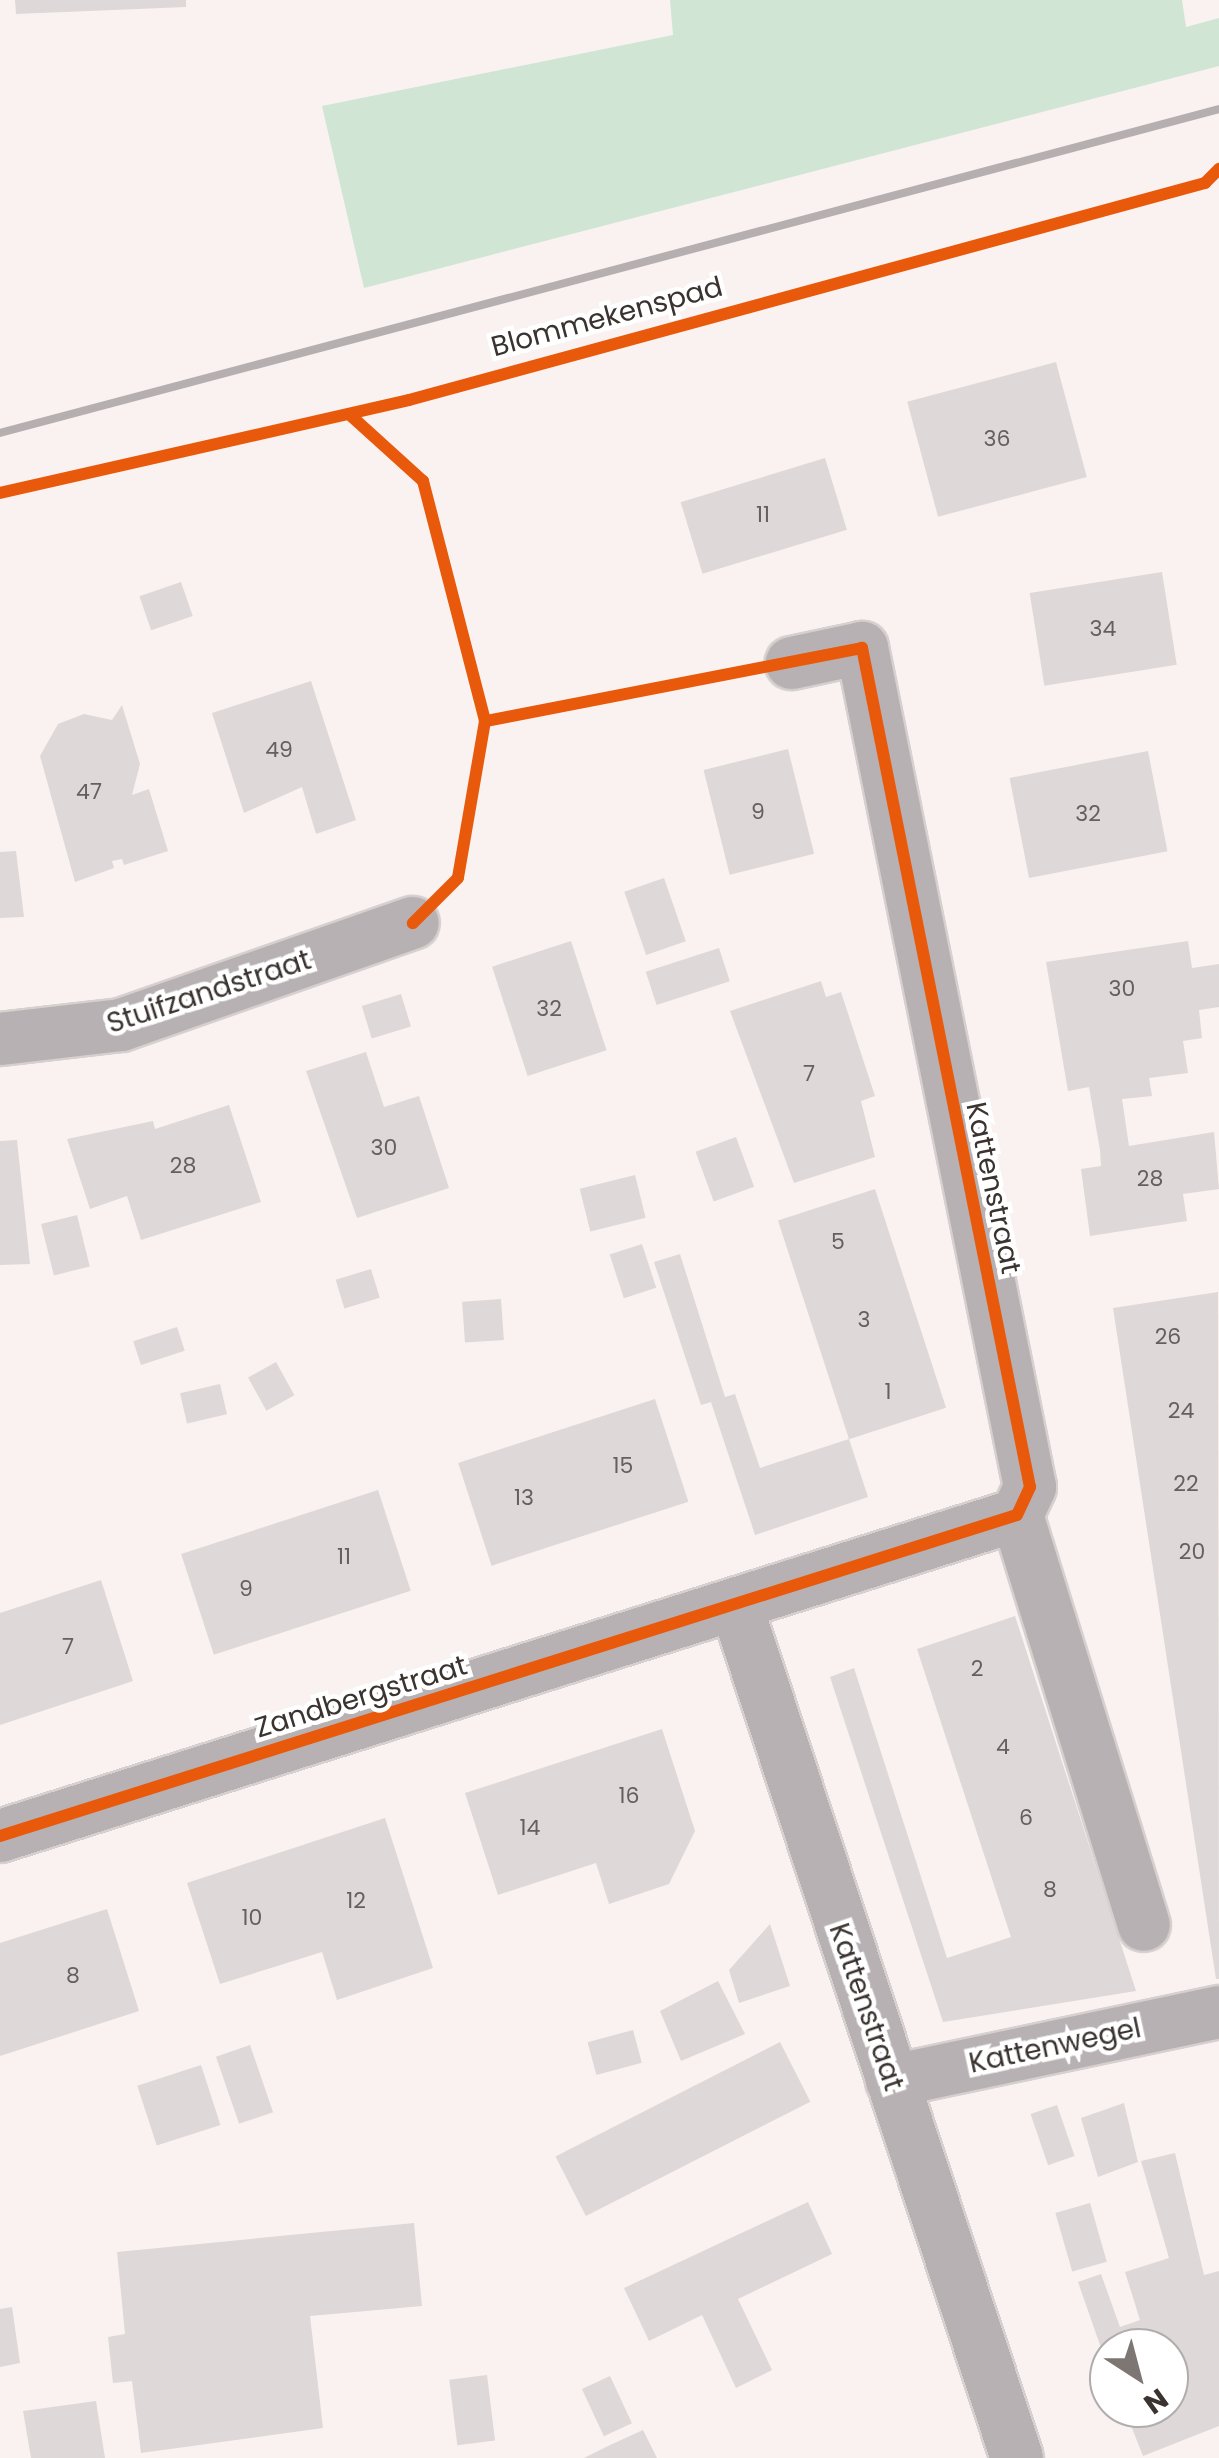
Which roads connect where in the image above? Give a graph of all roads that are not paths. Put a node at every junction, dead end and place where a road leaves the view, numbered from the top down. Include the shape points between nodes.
1 (792, 663) dead end
2 (413, 923) dead end
3 (0, 1039) edge
4 (1017, 1515) junction
5 (737, 1608) junction
6 (0, 1836) edge
7 (1144, 1925) dead end
8 (1219, 2012) edge
9 (892, 2081) junction
10 (1016, 2458) edge

1 - 4 street, Kattenstraat via 862,648 1030,1487
2 - 3 street, Stuifzandstraat via 121,1026
4 - 5 street
4 - 7 street, Kattenstraat
5 - 6 street, Zandbergstraat
5 - 9 street, Kattenstraat
8 - 9 street, Kattenwegel
9 - 10 street, Kattenstraat

